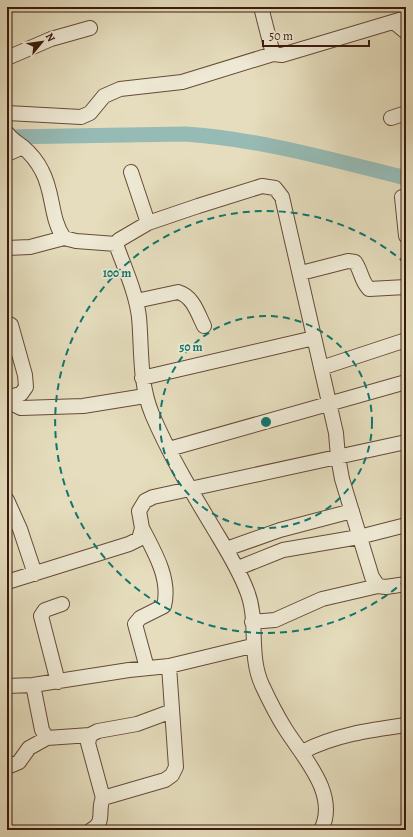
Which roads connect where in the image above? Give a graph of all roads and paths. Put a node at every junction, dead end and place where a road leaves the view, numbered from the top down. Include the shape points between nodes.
1 (261, 7) edge
2 (400, 20) edge
3 (90, 28) dead end
4 (406, 32) edge
5 (274, 54) junction
6 (7, 58) edge
7 (7, 112) edge
8 (406, 113) edge
9 (391, 118) dead end
10 (15, 141) edge
11 (7, 154) edge
12 (131, 172) dead end
13 (402, 197) dead end
14 (148, 223) junction
15 (406, 236) edge
16 (64, 238) junction
17 (116, 244) junction
18 (7, 248) edge
19 (301, 274) junction
20 (406, 287) edge
21 (136, 302) junction
22 (7, 323) edge
23 (204, 326) dead end
24 (314, 338) junction
25 (406, 340) edge
26 (321, 368) junction
27 (142, 378) junction
28 (406, 382) edge
29 (145, 396) junction
30 (329, 402) junction
31 (10, 405) edge
32 (406, 442) edge
33 (169, 449) junction
34 (338, 458) junction
35 (190, 489) junction
36 (7, 500) edge
37 (352, 511) junction
38 (406, 525) edge
39 (142, 528) junction
40 (359, 537) junction
41 (226, 549) junction
42 (238, 568) junction
43 (35, 574) junction
44 (7, 582) edge
45 (406, 584) edge
46 (378, 586) junction
47 (62, 604) dead end
48 (252, 622) junction
49 (252, 646) junction
50 (169, 666) junction
51 (147, 668) junction
52 (58, 682) junction
53 (33, 685) junction
54 (7, 686) edge
55 (172, 711) junction
56 (406, 725) edge
57 (90, 735) junction
58 (47, 738) junction
59 (302, 752) junction
60 (7, 767) edge
61 (103, 798) junction
62 (91, 830) edge
63 (321, 830) edge

1 - 5 street
2 - 4 street
2 - 5 street via 282,55
3 - 6 street via 51,39
5 - 7 street via 182,82 120,89 104,96 90,113 81,117
8 - 9 street
10 - 11 street
10 - 16 street via 42,171 51,191 57,228
12 - 14 street
13 - 15 street
14 - 17 street
14 - 19 street via 262,186 275,188 282,197
16 - 17 street
16 - 18 street via 30,247
17 - 21 street
19 - 20 street via 348,261 355,262 359,267 364,284 369,289
19 - 24 street
21 - 23 street via 178,292 185,294
21 - 27 street
22 - 31 street via 11,325 26,387 21,394 12,396
24 - 26 street
24 - 27 street
25 - 26 street
26 - 30 street
27 - 29 street
28 - 30 street
29 - 31 street via 83,406 21,408
29 - 33 street
30 - 33 street
30 - 34 street
32 - 34 street
33 - 35 street
34 - 35 street
34 - 37 street
35 - 39 street via 145,501 139,511
35 - 41 street
36 - 43 street
37 - 40 street
37 - 41 street via 280,530
38 - 40 street
39 - 43 street via 139,539 129,544
39 - 51 street via 156,555 166,595 164,606 140,618 135,624
40 - 42 street via 283,550
40 - 46 street via 372,577
41 - 42 street
42 - 48 street via 248,593
43 - 44 street
45 - 46 street
46 - 48 street via 322,598 275,620
47 - 52 street via 45,610 41,616
48 - 49 street
49 - 50 street
49 - 59 street via 261,684 286,730
50 - 51 street
50 - 55 street
51 - 52 street
52 - 53 street
53 - 54 street
53 - 58 street via 42,730
55 - 57 street via 142,723 98,731
55 - 61 street via 176,767 172,775 165,780
56 - 59 street via 321,742
57 - 58 street
57 - 61 street via 88,743
58 - 60 street via 29,748 19,762
59 - 63 street via 320,785 326,803
61 - 62 street via 99,804 101,820 97,827

